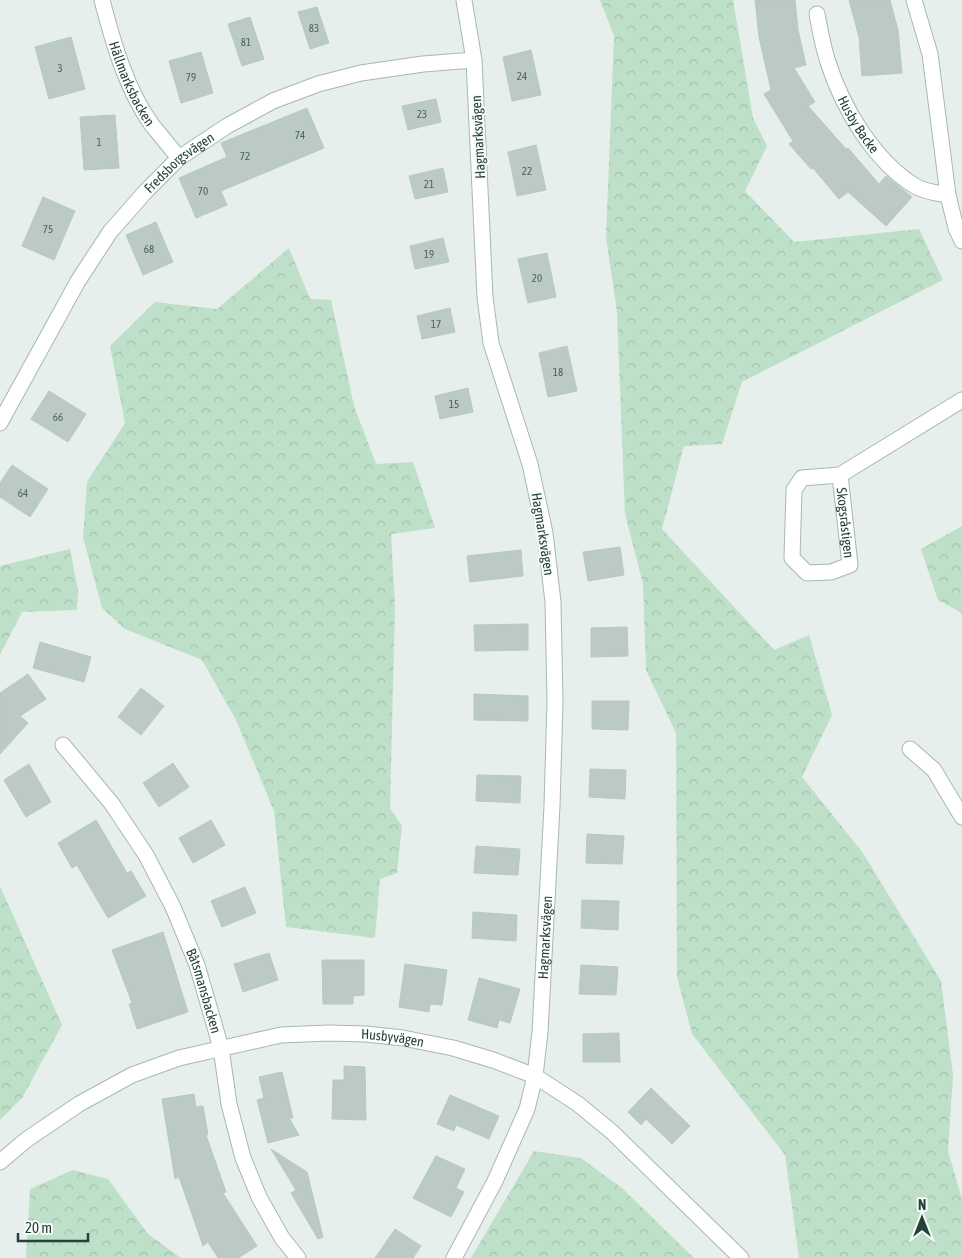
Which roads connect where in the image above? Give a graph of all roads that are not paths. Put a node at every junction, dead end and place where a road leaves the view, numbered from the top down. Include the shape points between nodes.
1 (102, 0) edge
2 (464, 0) edge
3 (914, 0) edge
4 (817, 14) dead end
5 (474, 60) junction
6 (179, 158) junction
7 (948, 195) junction
8 (962, 241) edge
9 (962, 400) edge
10 (0, 423) edge
11 (840, 475) junction
12 (63, 745) dead end
13 (910, 749) dead end
14 (962, 817) edge
15 (221, 1048) junction
16 (535, 1076) junction
17 (0, 1162) edge
18 (298, 1258) edge
19 (454, 1258) edge
20 (741, 1258) edge

1 - 6 street, Hällmarksbacken via 112,38 132,89 151,124
2 - 5 street, Hagmarksvägen
3 - 7 street via 930,54
4 - 7 street, Husby Backe via 828,62 846,107 868,142 916,187
5 - 6 street, Fredsborgsvägen via 360,73 318,84 273,101
5 - 16 street, Hagmarksvägen via 485,297 491,343 530,464 545,533 553,602 552,806
6 - 10 street, Fredsborgsvägen via 110,232 78,282
7 - 8 street
9 - 11 street, Skogsråstigen
11 - 11 street, Skogsråstigen via 850,565 830,572 807,574 792,558 794,490 802,478
12 - 15 street, Båtsmansbacken via 112,804 146,855 173,907 197,965
13 - 14 street via 934,770
15 - 16 street, Husbyvägen via 281,1035 366,1034 453,1048
15 - 17 street, Husbyvägen via 178,1058 132,1075 80,1104 26,1140
15 - 18 street, Båtsmansbacken via 229,1104 243,1158 259,1197 282,1238
16 - 19 street via 527,1108 495,1181
16 - 20 street, Husbyvägen via 578,1104 612,1132

